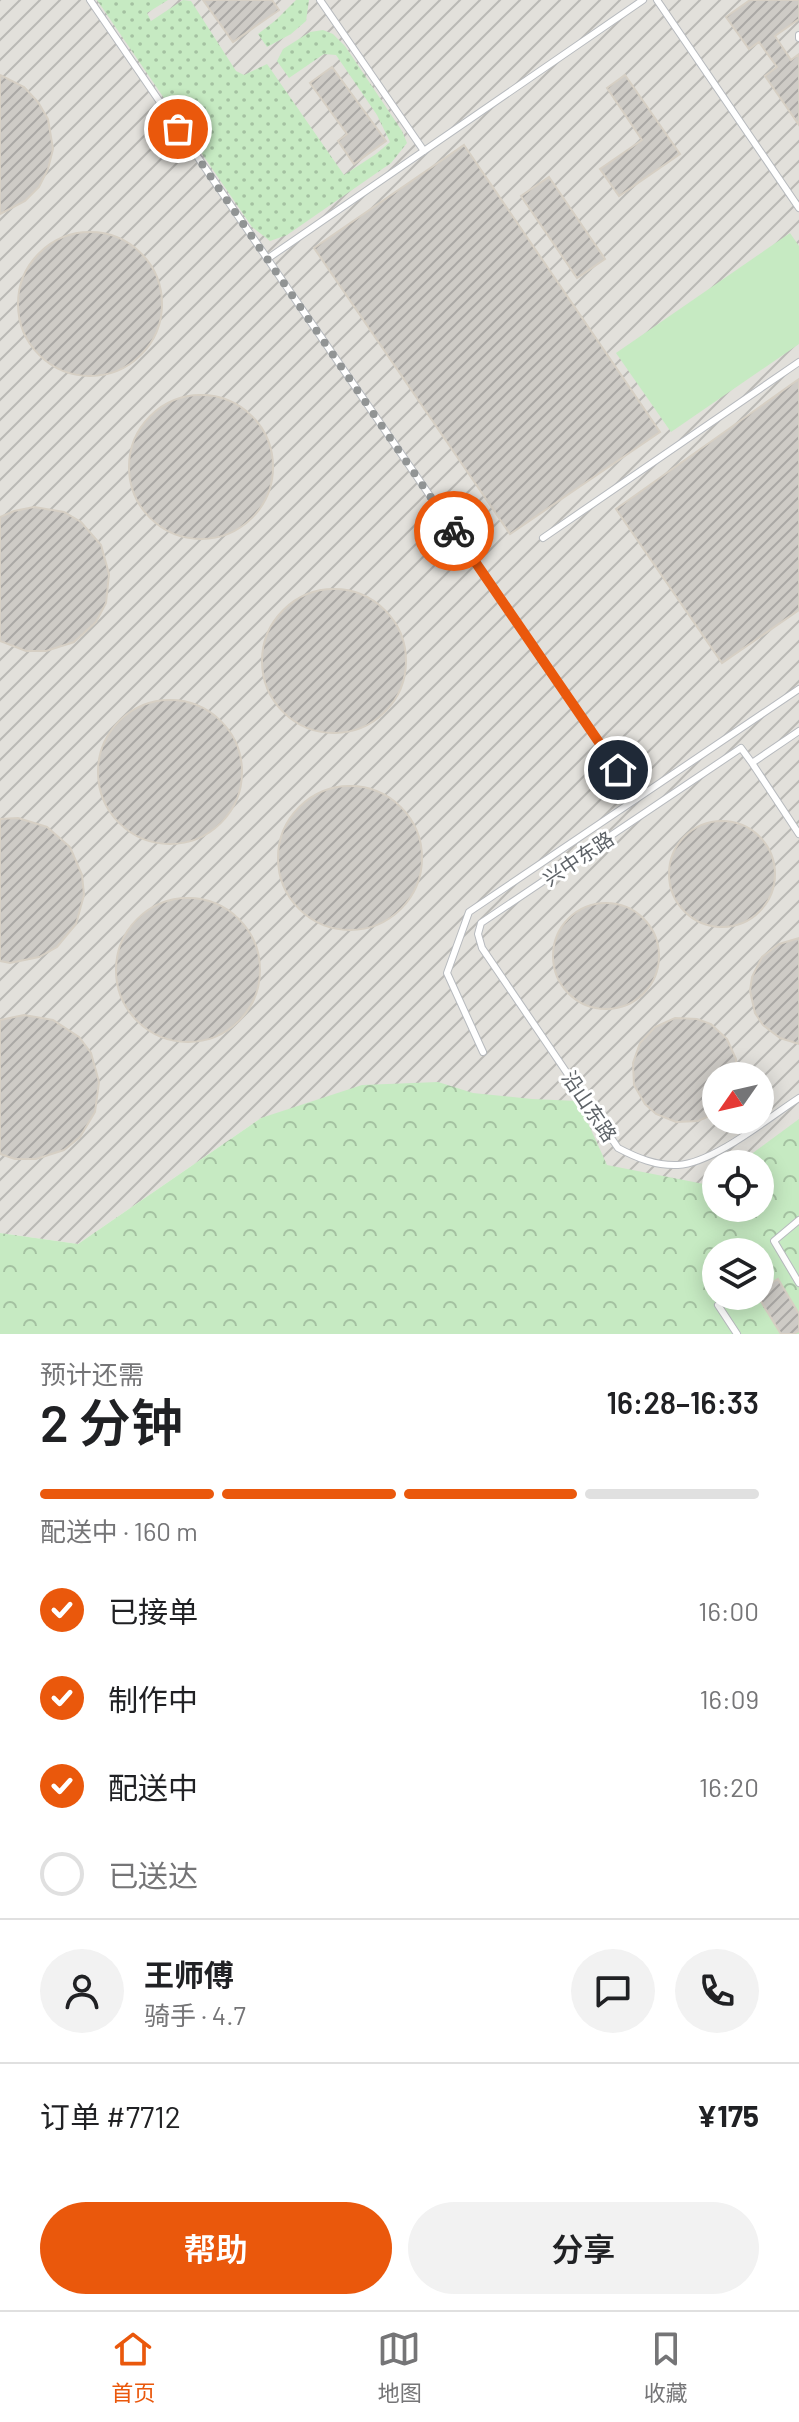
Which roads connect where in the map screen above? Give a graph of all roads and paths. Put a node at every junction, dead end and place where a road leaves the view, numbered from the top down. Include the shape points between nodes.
1 (90, 0) edge
2 (320, 0) edge
3 (643, 0) edge
4 (657, 0) edge
5 (424, 151) junction
6 (799, 208) edge
7 (267, 259) junction
8 (799, 362) edge
9 (543, 538) dead end
10 (799, 689) edge
11 (799, 731) edge
12 (752, 763) junction
13 (618, 770) dead end
14 (799, 834) edge
15 (478, 934) joint
16 (483, 1052) dead end
17 (799, 1098) edge
18 (799, 1220) edge
19 (799, 1283) edge
20 (721, 1310) edge
21 (737, 1334) edge

1 - 7 lane
2 - 5 lane
3 - 5 lane
4 - 6 lane
5 - 7 lane
7 - 13 lane
8 - 9 lane
10 - 16 lane via 469,912 447,973
11 - 12 lane
12 - 14 lane
12 - 15 lane, 兴中东路 via 741,748 481,923
15 - 17 lane, 沿山东路 via 482,948 618,1148 643,1161 678,1165 708,1157
18 - 19 lane via 774,1241
20 - 21 lane

